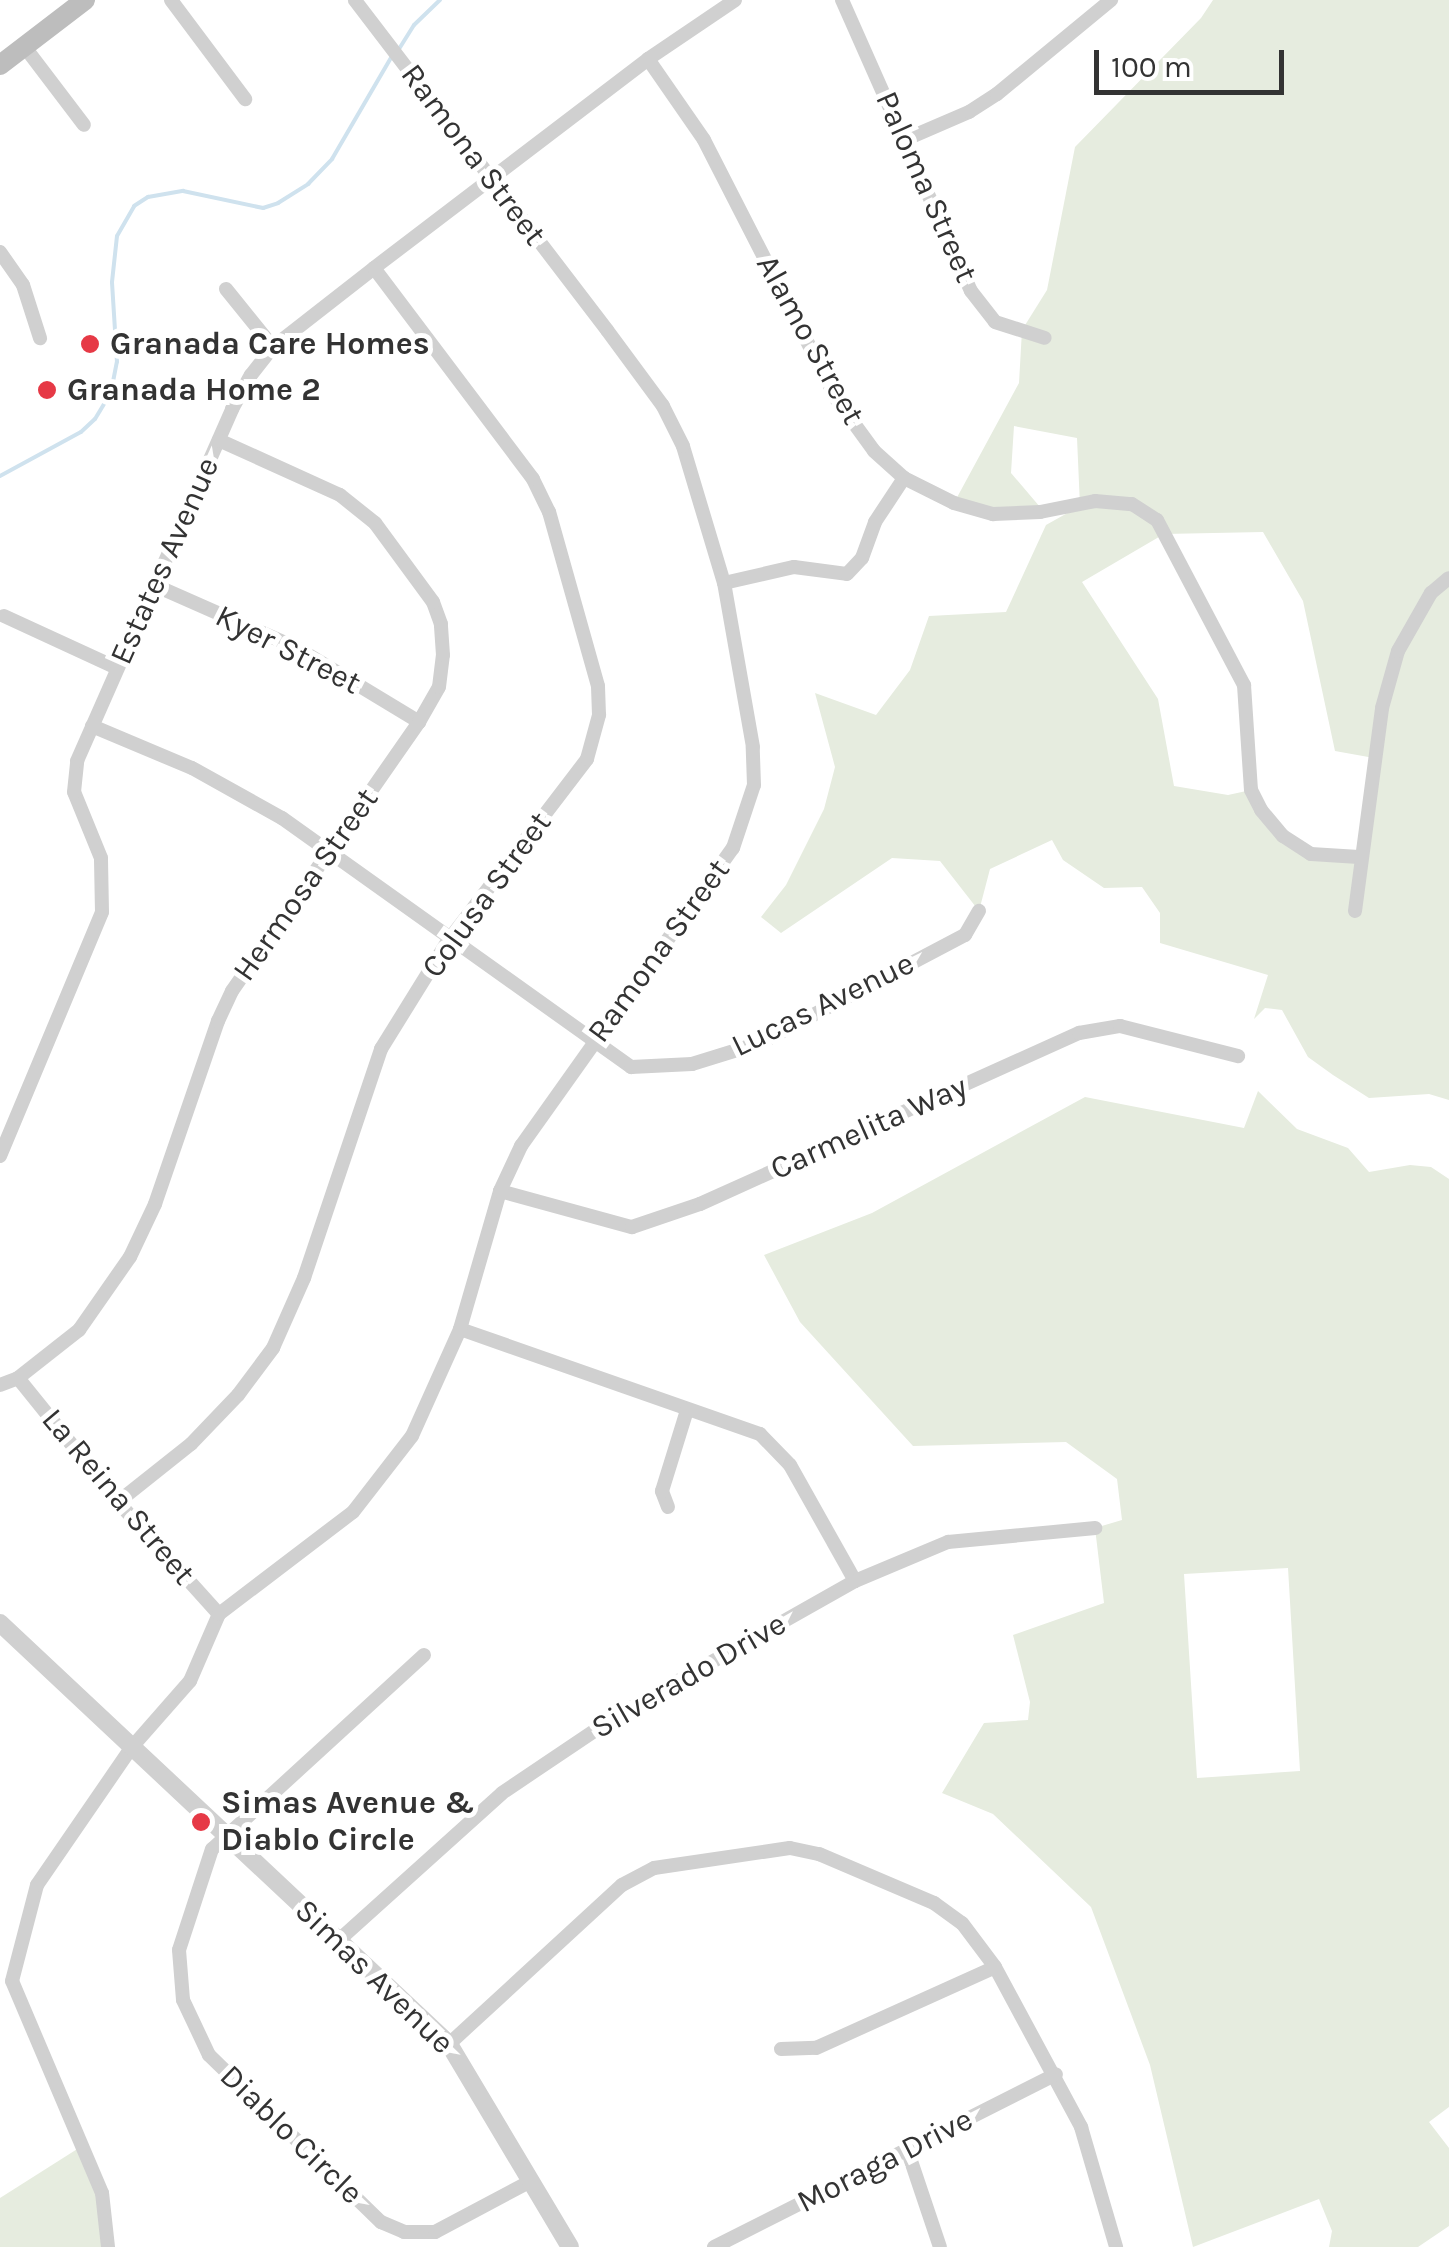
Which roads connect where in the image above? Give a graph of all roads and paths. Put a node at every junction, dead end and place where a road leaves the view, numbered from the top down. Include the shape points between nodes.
1 (86, 0) edge
2 (171, 0) edge
3 (356, 0) edge
4 (735, 0) edge
5 (842, 0) edge
6 (1111, 0) edge
7 (24, 46) junction
8 (648, 59) junction
9 (0, 64) edge
10 (246, 99) dead end
11 (84, 125) dead end
12 (904, 140) junction
13 (490, 178) junction
14 (0, 252) edge
15 (374, 268) junction
16 (226, 289) dead end
17 (40, 338) dead end
18 (1045, 338) dead end
19 (273, 347) junction
20 (219, 440) junction
21 (904, 478) junction
22 (1449, 578) edge
23 (724, 584) junction
24 (154, 585) junction
25 (4, 616) dead end
26 (117, 668) junction
27 (419, 722) junction
28 (92, 726) junction
29 (329, 852) junction
30 (1359, 857) junction
31 (980, 911) dead end
32 (1355, 911) dead end
33 (448, 940) junction
34 (593, 1040) junction
35 (1238, 1056) dead end
36 (0, 1156) edge
37 (500, 1191) junction
38 (460, 1329) junction
39 (18, 1378) junction
40 (0, 1384) edge
41 (688, 1410) junction
42 (118, 1502) junction
43 (668, 1507) dead end
44 (1096, 1528) dead end
45 (855, 1581) junction
46 (219, 1614) junction
47 (1, 1627) edge
48 (424, 1655) dead end
49 (132, 1746) junction
50 (226, 1836) junction
51 (339, 1940) junction
52 (995, 1967) junction
53 (6, 1981) edge
54 (448, 2044) junction
55 (781, 2049) dead end
56 (1056, 2074) junction
57 (908, 2149) junction
58 (531, 2181) junction
59 (108, 2247) edge
60 (570, 2247) edge
61 (714, 2247) edge
62 (940, 2247) edge
63 (1116, 2247) edge

1 - 7 main road
2 - 10 street
3 - 13 street, Ramona Street
4 - 8 street, Estates Avenue
5 - 12 street, Paloma Street
6 - 12 street via 996,94
7 - 9 main road
7 - 11 street
8 - 13 street, Estates Avenue
8 - 21 street, Alamo Street via 704,140 836,400
12 - 18 street, Paloma Street via 971,291 994,322
13 - 15 street, Estates Avenue
13 - 23 street, Ramona Street via 662,406 683,446
14 - 17 street via 23,285
15 - 19 street, Estates Avenue
15 - 33 street, Colusa Street via 533,479 549,512 598,686 599,715 587,759
16 - 19 street
19 - 20 street, Estates Avenue
20 - 24 street, Estates Avenue
20 - 27 street, Hermosa Street via 357,507 432,602 443,656 438,686
21 - 23 street via 847,574 794,567
21 - 30 street, Alamo Street via 993,514 1095,501 1132,504 1157,520 1244,686 1251,790 1261,810 1311,854
22 - 30 street via 1431,593 1398,651 1382,708
23 - 34 street, Ramona Street via 754,785 734,848
24 - 26 street, Estates Avenue
24 - 27 street, Kyer Street via 298,648
25 - 26 street
26 - 28 street, Estates Avenue
27 - 29 street, Hermosa Street
28 - 29 street, Lucas Avenue via 192,768
28 - 36 street, Estates Avenue via 77,760 74,792 101,858 102,912
29 - 33 street, Lucas Avenue
29 - 39 street, Hermosa Street via 251,961 218,1021 130,1258 79,1330
30 - 32 street
31 - 34 street, Lucas Avenue via 966,935 760,1043 662,1069 631,1067
33 - 34 street, Lucas Avenue
33 - 42 street, Colusa Street via 381,1050 304,1278 273,1348 191,1444
34 - 37 street, Ramona Street via 520,1146
35 - 37 street, Carmelita Way via 1120,1026 1080,1033 700,1204 632,1226
37 - 38 street, Ramona Street
38 - 41 street
38 - 46 street, Ramona Street via 412,1436 353,1512
39 - 40 street, Hermosa Street
39 - 42 street, La Reina Street
41 - 43 street via 662,1491
41 - 45 street via 760,1434 790,1464
42 - 46 street, La Reina Street
44 - 45 street, Silverado Drive via 948,1542
45 - 51 street, Silverado Drive via 618,1715 502,1793
46 - 49 street, Ramona Street via 190,1682
47 - 49 street, Simas Avenue
48 - 50 street, Diablo Circle
49 - 50 street, Simas Avenue
49 - 53 street, Ramona Street via 38,1885
50 - 51 street, Simas Avenue
50 - 58 street, Diablo Circle via 212,1850 179,1950 182,2000 210,2055 381,2222 404,2232 435,2232
51 - 54 street, Simas Avenue
52 - 54 street via 962,1923 934,1904 820,1854 790,1848 654,1868 622,1885
52 - 55 street via 816,2048
52 - 56 street
53 - 59 street via 102,2193
54 - 58 street, Simas Avenue
56 - 57 street, Moraga Drive
56 - 63 street via 1082,2127
57 - 61 street, Moraga Drive
57 - 62 street
58 - 60 street, Simas Avenue

